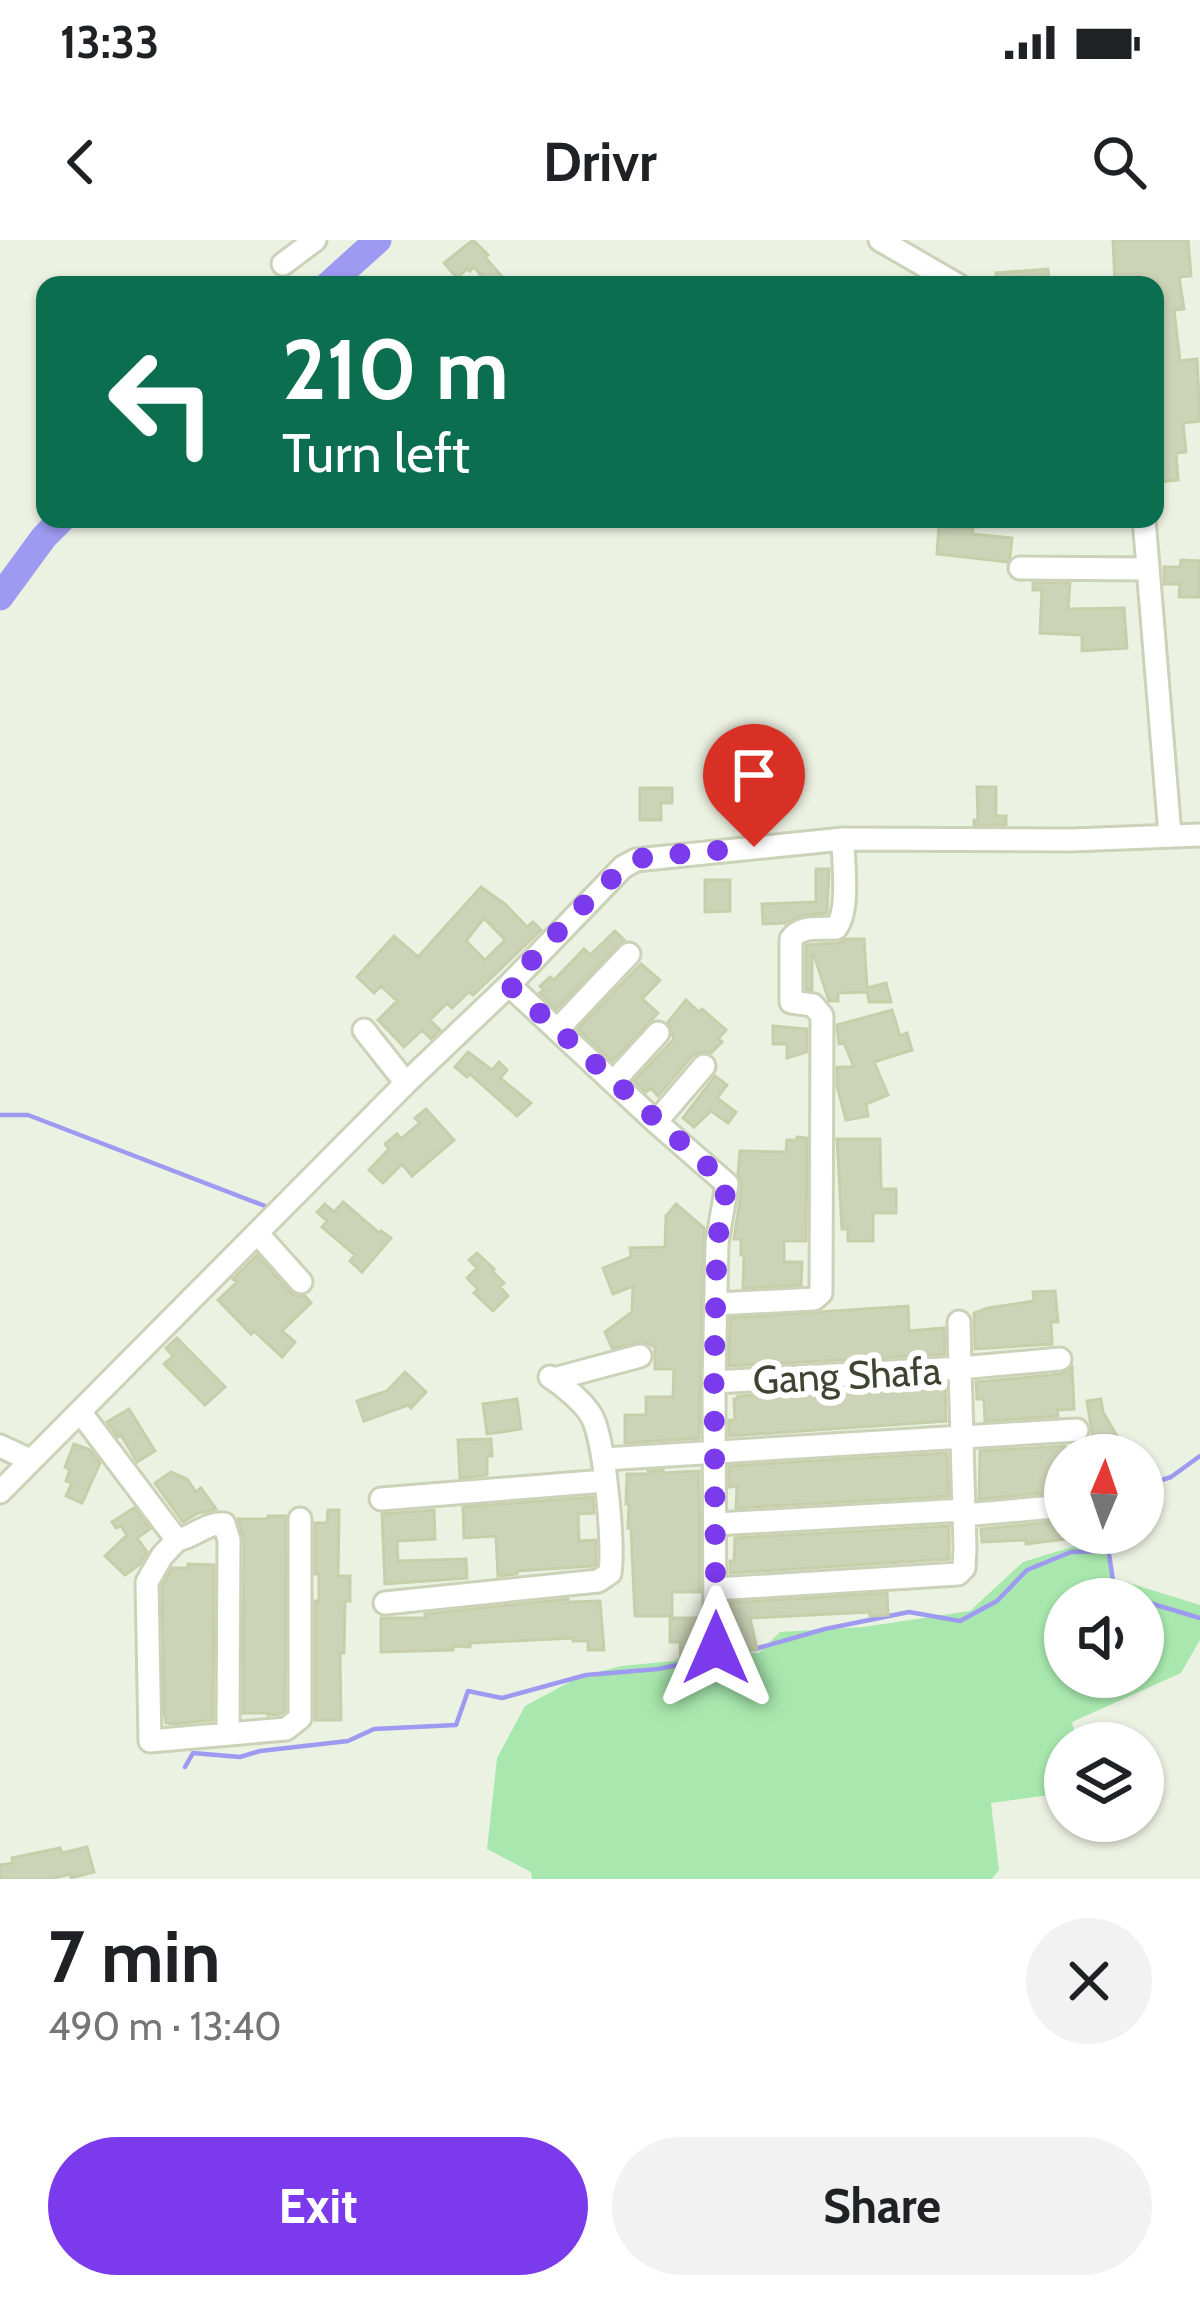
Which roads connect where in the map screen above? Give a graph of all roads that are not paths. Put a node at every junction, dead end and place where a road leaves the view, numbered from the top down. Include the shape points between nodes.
1 (315, 240) edge
2 (880, 240) edge
3 (283, 264) dead end
4 (942, 276) edge
5 (1145, 528) edge
6 (1021, 568) dead end
7 (1148, 569) junction
8 (1170, 835) junction
9 (1200, 835) edge
10 (843, 839) junction
11 (629, 954) dead end
12 (509, 985) junction
13 (364, 1030) dead end
14 (557, 1030) junction
15 (658, 1033) dead end
16 (704, 1066) dead end
17 (614, 1081) junction
18 (406, 1083) junction
19 (656, 1121) junction
20 (258, 1234) junction
21 (301, 1282) dead end
22 (716, 1304) junction
23 (959, 1322) dead end
24 (640, 1356) dead end
25 (1060, 1359) dead end
26 (601, 1367) junction
27 (960, 1368) junction
28 (714, 1382) junction
29 (586, 1408) junction
30 (81, 1413) junction
31 (1077, 1430) dead end
32 (963, 1436) junction
33 (0, 1446) edge
34 (716, 1454) junction
35 (30, 1460) junction
36 (604, 1470) junction
37 (0, 1492) edge
38 (380, 1499) dead end
39 (1044, 1507) edge
40 (964, 1512) junction
41 (301, 1519) dead end
42 (716, 1523) junction
43 (177, 1540) junction
44 (716, 1589) junction
45 (385, 1603) dead end
46 (716, 1648) dead end
47 (228, 1734) junction

1 - 3 street
2 - 4 street
5 - 7 street
6 - 7 street
7 - 8 street
8 - 9 street
8 - 10 street
10 - 12 street via 636,860
10 - 22 street via 840,925 790,939 791,1002 817,1007 822,1016 821,1293
11 - 14 street
12 - 14 street
12 - 18 street
13 - 18 street
14 - 17 street
15 - 17 street
16 - 19 street
17 - 19 street
18 - 20 street
19 - 22 street via 727,1184
20 - 21 street
20 - 30 street
22 - 28 street
23 - 27 street
24 - 26 street
25 - 27 street
26 - 29 street
26 - 29 street via 552,1378
27 - 28 street, Gang Shafa
27 - 32 street, Gang Shafa
28 - 34 street
29 - 36 street
30 - 35 street
30 - 43 street
31 - 32 street
32 - 34 street
32 - 40 street, Gang Shafa
33 - 35 street
34 - 36 street
34 - 42 street
35 - 37 street
36 - 38 street
36 - 45 street via 606,1578
39 - 40 street
40 - 42 street
40 - 44 street, Gang Shafa via 961,1574
41 - 47 street via 300,1718 286,1729
42 - 44 street
43 - 47 street via 214,1523 227,1528
43 - 47 street via 147,1582 150,1741
44 - 46 street

